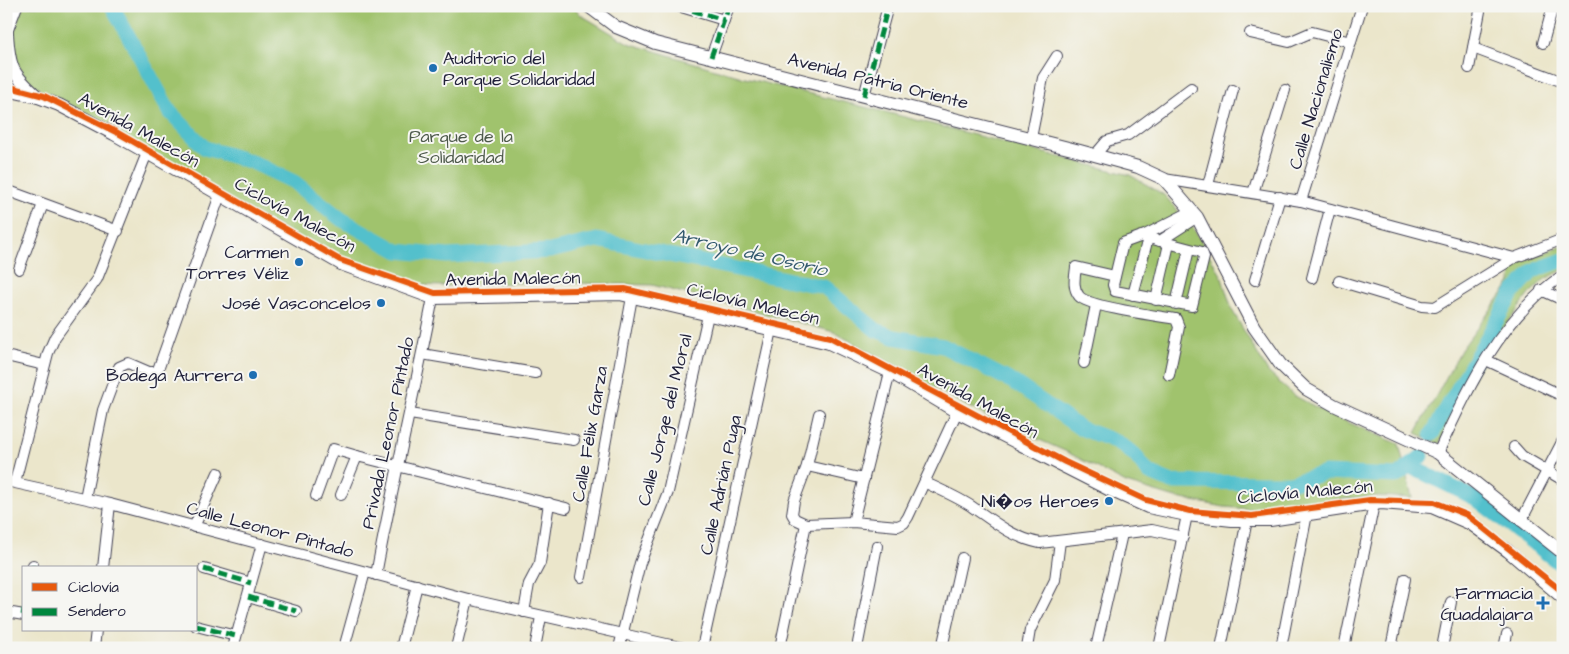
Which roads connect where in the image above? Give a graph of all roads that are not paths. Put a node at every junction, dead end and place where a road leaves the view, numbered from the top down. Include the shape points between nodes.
1 (16, 6) edge
2 (588, 6) edge
3 (678, 6) edge
4 (729, 6) edge
5 (888, 6) edge
6 (1362, 6) edge
7 (1481, 6) edge
8 (1554, 6) edge
9 (724, 20) junction
10 (1250, 33) dead end
11 (7, 34) edge
12 (1351, 42) junction
13 (1543, 43) dead end
14 (1473, 48) junction
15 (1057, 56) dead end
16 (711, 57) junction
17 (1469, 68) dead end
18 (1563, 82) edge
19 (1191, 88) dead end
20 (6, 90) edge
21 (1233, 90) dead end
22 (1285, 90) dead end
23 (864, 96) junction
24 (38, 97) junction
25 (1031, 138) junction
26 (147, 153) junction
27 (1096, 155) junction
28 (1164, 179) junction
29 (1208, 185) junction
30 (6, 190) edge
31 (1253, 193) junction
32 (220, 195) junction
33 (1280, 197) junction
34 (1301, 201) junction
35 (44, 204) junction
36 (1330, 209) junction
37 (1195, 214) junction
38 (1171, 228) junction
39 (118, 231) junction
40 (1144, 237) junction
41 (1563, 239) edge
42 (1164, 242) junction
43 (1189, 249) junction
44 (1514, 258) junction
45 (19, 270) dead end
46 (1563, 274) edge
47 (1115, 276) junction
48 (1312, 278) dead end
49 (1256, 280) dead end
50 (1339, 281) dead end
51 (1541, 290) junction
52 (1133, 295) junction
53 (632, 297) junction
54 (433, 298) junction
55 (1156, 300) junction
56 (1563, 300) edge
57 (1096, 304) junction
58 (1176, 304) junction
59 (708, 315) junction
60 (772, 330) junction
61 (422, 354) junction
62 (6, 356) edge
63 (1486, 360) junction
64 (1084, 363) dead end
65 (44, 365) junction
66 (890, 372) junction
67 (535, 373) dead end
68 (1169, 375) dead end
69 (1563, 396) edge
70 (957, 412) junction
71 (410, 414) junction
72 (820, 414) dead end
73 (574, 440) dead end
74 (1562, 442) edge
75 (1514, 448) dead end
76 (1438, 453) junction
77 (357, 456) junction
78 (396, 466) junction
79 (806, 466) junction
80 (1547, 470) junction
81 (218, 473) dead end
82 (864, 479) junction
83 (1563, 480) edge
84 (10, 482) edge
85 (926, 483) junction
86 (341, 495) dead end
87 (316, 496) dead end
88 (85, 498) junction
89 (110, 504) junction
90 (549, 504) junction
91 (1374, 504) junction
92 (566, 508) dead end
93 (1307, 514) junction
94 (1187, 515) junction
95 (1247, 520) junction
96 (1521, 521) junction
97 (853, 522) junction
98 (806, 524) junction
99 (194, 526) junction
100 (1122, 534) junction
101 (1183, 537) junction
102 (1060, 541) junction
103 (262, 544) junction
104 (877, 546) dead end
105 (1563, 553) edge
106 (962, 558) dead end
107 (103, 566) edge
108 (204, 569) dead end
109 (365, 572) junction
110 (376, 575) junction
111 (581, 577) dead end
112 (1405, 579) dead end
113 (251, 583) junction
114 (417, 585) junction
115 (248, 597) junction
116 (1563, 598) edge
117 (468, 599) junction
118 (1451, 602) dead end
119 (296, 611) dead end
120 (6, 612) edge
121 (524, 612) junction
122 (22, 613) edge
123 (541, 617) junction
124 (198, 626) edge
125 (94, 632) edge
126 (622, 634) junction
127 (1508, 634) dead end
128 (236, 636) junction
129 (94, 648) edge
130 (233, 648) edge
131 (344, 648) edge
132 (401, 648) edge
133 (456, 648) edge
134 (535, 648) edge
135 (619, 648) edge
136 (684, 648) edge
137 (702, 648) edge
138 (780, 648) edge
139 (857, 648) edge
140 (942, 648) edge
141 (1026, 648) edge
142 (1096, 648) edge
143 (1159, 648) edge
144 (1221, 648) edge
145 (1281, 648) edge
146 (1344, 648) edge
147 (1391, 648) edge
148 (1442, 648) edge
149 (1504, 648) edge

1 - 11 street
2 - 16 street, Avenida Patria Oriente via 616,27 655,42
3 - 9 street
4 - 9 street
5 - 23 street
6 - 12 street, Calle Nacionalismo
7 - 14 street
8 - 13 street
9 - 16 street
10 - 12 street via 1289,42 1312,32
11 - 24 street via 12,69
12 - 34 street, Calle Nacionalismo
14 - 17 street
14 - 18 street
15 - 25 street via 1043,78
16 - 23 street, Avenida Patria Oriente
19 - 27 street via 1128,135 1108,141
20 - 24 street, Avenida Malecón
21 - 29 street
22 - 31 street
23 - 25 street, Avenida Patria Oriente
24 - 26 street, Avenida Malecón
25 - 27 street, Avenida Patria Oriente
26 - 32 street, Avenida Malecón
26 - 39 street
27 - 28 street, Avenida Patria Oriente via 1138,167
28 - 29 street, Avenida Patria Oriente
28 - 37 street, Avenida Patria Oriente
29 - 31 street, Avenida Patria Oriente
30 - 35 street
31 - 33 street, Avenida Patria Oriente
32 - 54 street, Avenida Malecón via 341,264
32 - 88 street via 159,367 156,372 149,372 128,363 119,367 103,410
33 - 34 street, Avenida Patria Oriente
33 - 49 street
34 - 36 street, Avenida Patria Oriente
35 - 39 street
35 - 45 street
36 - 44 street, Avenida Patria Oriente
36 - 48 street
37 - 38 street
37 - 76 street, Avenida Patria Oriente via 1254,327 1280,364 1306,389 1334,405
38 - 40 street
38 - 42 street
39 - 65 street via 97,279 55,337
40 - 42 street
40 - 47 street via 1123,243
40 - 52 street
41 - 44 street
42 - 43 street
42 - 55 street
43 - 58 street
43 - 58 street via 1202,252 1204,257 1194,303 1190,307
44 - 50 street via 1432,308
46 - 51 street
47 - 52 street via 1115,291
47 - 57 street via 1076,266 1074,282 1078,295
51 - 56 street
51 - 63 street via 1504,332
52 - 55 street
53 - 54 street, Avenida Malecón via 620,294
53 - 59 street, Avenida Malecón
53 - 111 street, Calle Félix Garza
54 - 61 street, Privada Leonor Pintado
55 - 58 street
57 - 64 street
57 - 68 street via 1176,319 1179,327
59 - 60 street, Avenida Malecón
59 - 126 street, Calle Jorge del Moral via 668,492 640,563
60 - 66 street, Avenida Malecón via 829,343
60 - 137 street, Calle Adrián Puga
61 - 67 street
61 - 71 street, Privada Leonor Pintado
62 - 65 street
63 - 69 street
63 - 76 street
65 - 84 street
66 - 70 street, Avenida Malecón
66 - 82 street
70 - 85 street
70 - 94 street, Avenida Malecón via 1148,507
71 - 73 street
71 - 78 street, Privada Leonor Pintado
72 - 79 street
74 - 80 street
75 - 80 street
76 - 96 street, Avenida Patria Oriente
77 - 78 street
77 - 86 street
77 - 87 street via 333,449
78 - 90 street
78 - 110 street, Privada Leonor Pintado
79 - 82 street
79 - 98 street via 792,514 798,522
80 - 83 street
80 - 96 street
81 - 99 street
82 - 97 street
84 - 88 street, Calle Leonor Pintado
85 - 97 street via 904,524
85 - 102 street via 1026,540 1040,543
88 - 89 street, Calle Leonor Pintado
89 - 99 street, Calle Leonor Pintado
89 - 107 street
90 - 92 street
90 - 121 street via 540,563 529,584
91 - 93 street, Avenida Malecón
91 - 116 street, Avenida Malecón via 1432,507 1452,514 1508,551
91 - 146 street
93 - 95 street, Avenida Malecón
93 - 145 street
94 - 95 street, Avenida Malecón
94 - 101 street
95 - 144 street
96 - 105 street, Avenida Patria Oriente
97 - 98 street
98 - 138 street
99 - 103 street, Calle Leonor Pintado
100 - 101 street via 1152,530
100 - 102 street
100 - 142 street
101 - 143 street
102 - 141 street via 1055,580 1030,630
103 - 109 street, Calle Leonor Pintado
103 - 113 street
104 - 139 street
106 - 140 street
108 - 113 street
109 - 110 street, Calle Leonor Pintado
109 - 131 street
110 - 114 street, Calle Leonor Pintado
112 - 147 street
113 - 115 street
114 - 117 street, Calle Leonor Pintado
114 - 132 street
115 - 119 street
115 - 128 street
117 - 121 street, Calle Leonor Pintado
117 - 133 street
118 - 148 street
120 - 122 street
121 - 123 street, Calle Leonor Pintado
123 - 126 street, Calle Leonor Pintado
123 - 134 street
124 - 128 street
125 - 129 street
126 - 135 street, Calle Jorge del Moral
126 - 136 street, Calle Leonor Pintado
127 - 149 street
128 - 130 street

